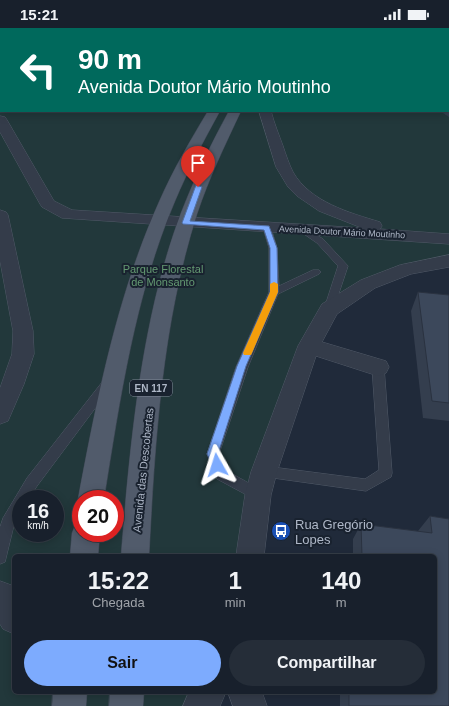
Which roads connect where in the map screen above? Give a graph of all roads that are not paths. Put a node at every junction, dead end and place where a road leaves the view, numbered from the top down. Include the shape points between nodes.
1 (213, 112) edge
2 (234, 112) edge
3 (265, 112) edge
4 (0, 120) edge
5 (0, 215) edge
6 (158, 221) junction
7 (186, 223) junction
8 (267, 228) junction
9 (304, 230) junction
10 (402, 234) junction
11 (421, 236) junction
12 (449, 239) edge
13 (449, 261) edge
14 (423, 265) junction
15 (316, 272) dead end
16 (274, 292) junction
17 (329, 309) junction
18 (309, 346) junction
19 (378, 367) joint
20 (115, 374) junction
21 (0, 414) edge
22 (261, 484) junction
23 (28, 490) edge
24 (92, 490) edge
25 (12, 516) edge
26 (85, 542) edge
27 (84, 554) edge
28 (135, 554) edge
29 (250, 554) edge
30 (0, 557) edge
31 (0, 596) edge
32 (12, 615) edge
33 (127, 694) edge
34 (208, 694) edge
35 (214, 694) edge
36 (246, 694) edge
37 (126, 706) edge
38 (200, 706) edge
39 (209, 706) edge
40 (250, 706) edge

1 - 6 main road via 179,173
2 - 7 main road, Avenida das Descobertas / EN 117 via 202,175
3 - 10 street via 286,173 307,196 328,209 352,219
4 - 6 street, Avenida Doutor Mário Moutinho via 48,204 55,209 68,215
5 - 21 street via 23,331 23,354
6 - 7 street, Avenida Doutor Mário Moutinho
6 - 20 main road via 136,289
7 - 8 street, Avenida Doutor Mário Moutinho
7 - 28 main road, Avenida das Descobertas / EN 117 via 168,290 157,349 146,423
8 - 9 street, Avenida Doutor Mário Moutinho
8 - 16 lane via 273,248
9 - 10 street, Avenida Doutor Mário Moutinho
9 - 17 lane via 320,241 343,266
10 - 11 street, Avenida Doutor Mário Moutinho
11 - 12 street, Avenida Doutor Mário Moutinho
11 - 14 street via 436,242 446,251 438,261
13 - 14 street
14 - 17 street via 368,284
15 - 16 lane
16 - 22 lane via 242,366 213,454 222,476
17 - 18 street
18 - 19 street
18 - 22 street
19 - 22 lane via 386,473 366,485
20 - 23 lane
20 - 24 main road
22 - 29 street
25 - 30 lane
26 - 27 main road
31 - 32 street
33 - 37 main road
34 - 38 street
35 - 39 street
36 - 40 street

